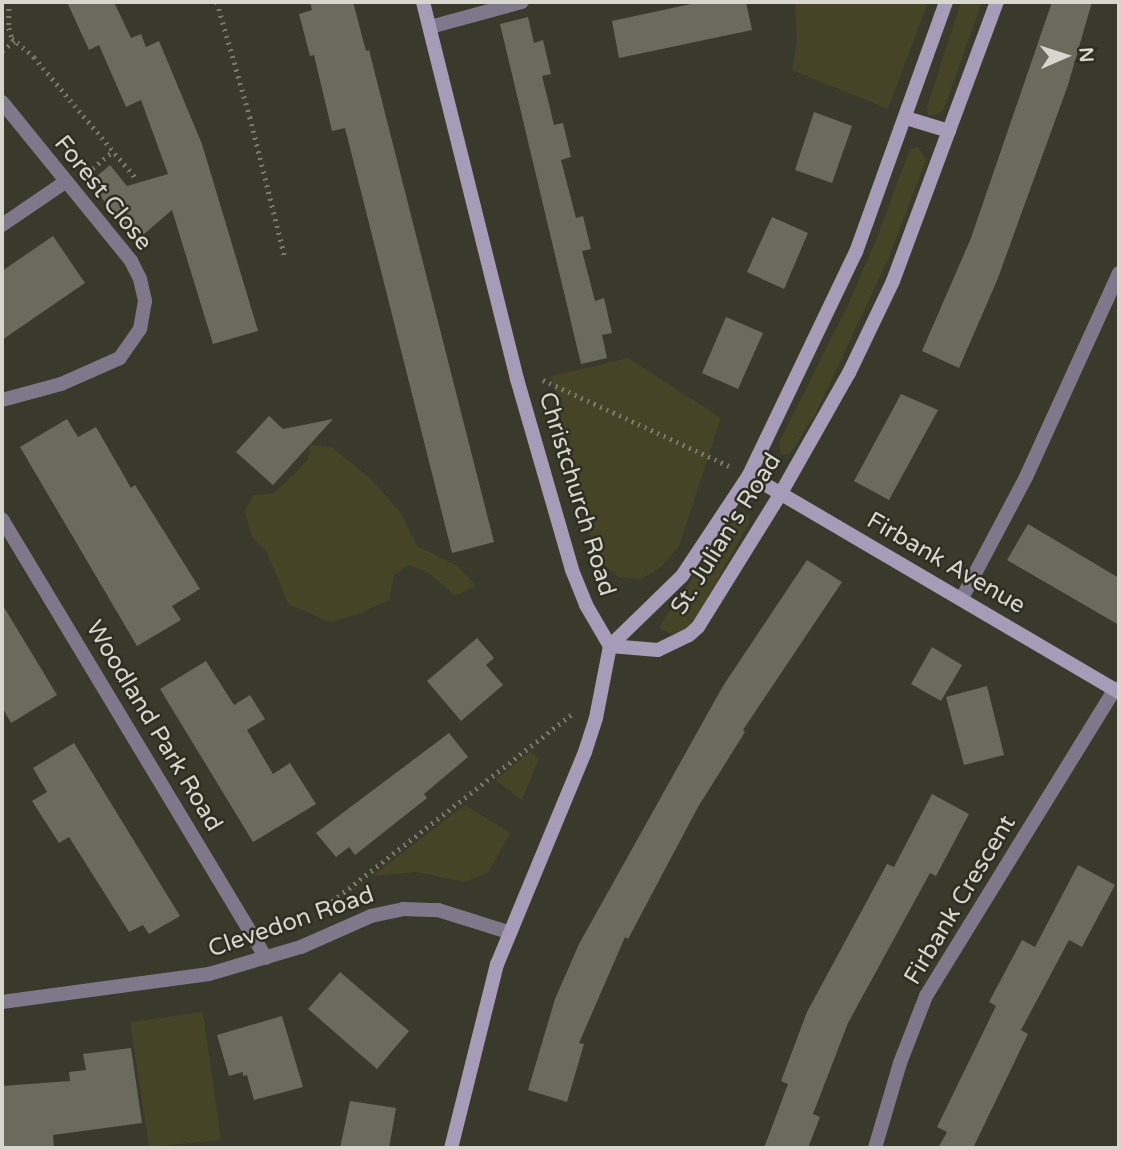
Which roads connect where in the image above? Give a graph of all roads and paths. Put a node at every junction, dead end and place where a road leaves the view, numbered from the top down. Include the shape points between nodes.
1 (9, 2) edge
2 (217, 2) edge
3 (423, 2) edge
4 (522, 2) edge
5 (946, 2) edge
6 (997, 2) edge
7 (430, 27) junction
8 (15, 41) junction
9 (2, 51) edge
10 (2, 102) edge
11 (906, 118) junction
12 (949, 131) junction
13 (114, 151) junction
14 (136, 178) dead end
15 (67, 185) junction
16 (2, 225) edge
17 (285, 257) dead end
18 (1119, 273) edge
19 (517, 379) junction
20 (2, 401) edge
21 (749, 475) junction
22 (781, 493) junction
23 (2, 519) edge
24 (962, 597) junction
25 (610, 646) junction
26 (601, 691) junction
27 (1117, 691) edge
28 (319, 912) dead end
29 (508, 932) junction
30 (266, 958) junction
31 (2, 1002) edge
32 (451, 1148) edge
33 (875, 1148) edge

1 - 8 path via 9,28
2 - 17 path
3 - 7 street, Christchurch Road
4 - 7 street
5 - 11 street, St. Julian's Road
6 - 12 street, St. Julian's Road
7 - 19 street, Christchurch Road
8 - 9 path
8 - 13 path
10 - 15 street, Forest Close
11 - 12 street
11 - 21 street, St. Julian's Road via 856,252
12 - 22 street, St. Julian's Road via 893,281 849,373
13 - 14 path
13 - 15 path
15 - 16 street
15 - 20 street, Forest Close via 118,244 141,279 145,301 140,329 120,358 102,368
18 - 24 street via 1026,477
19 - 21 path via 544,381
19 - 25 street, Christchurch Road via 572,570
21 - 22 street, Firbank Avenue
21 - 25 street, St. Julian's Road via 682,576
22 - 24 street, Firbank Avenue
22 - 25 street, St. Julian's Road via 690,635 658,650
23 - 30 street, Woodland Park Road
24 - 27 street, Firbank Avenue
25 - 26 street
26 - 28 path
26 - 29 street via 585,752
27 - 33 street, Firbank Crescent via 926,996
29 - 30 street, Clevedon Road via 438,910 403,909 371,916
29 - 32 street via 474,1047
30 - 31 street, Clevedon Road via 196,977

